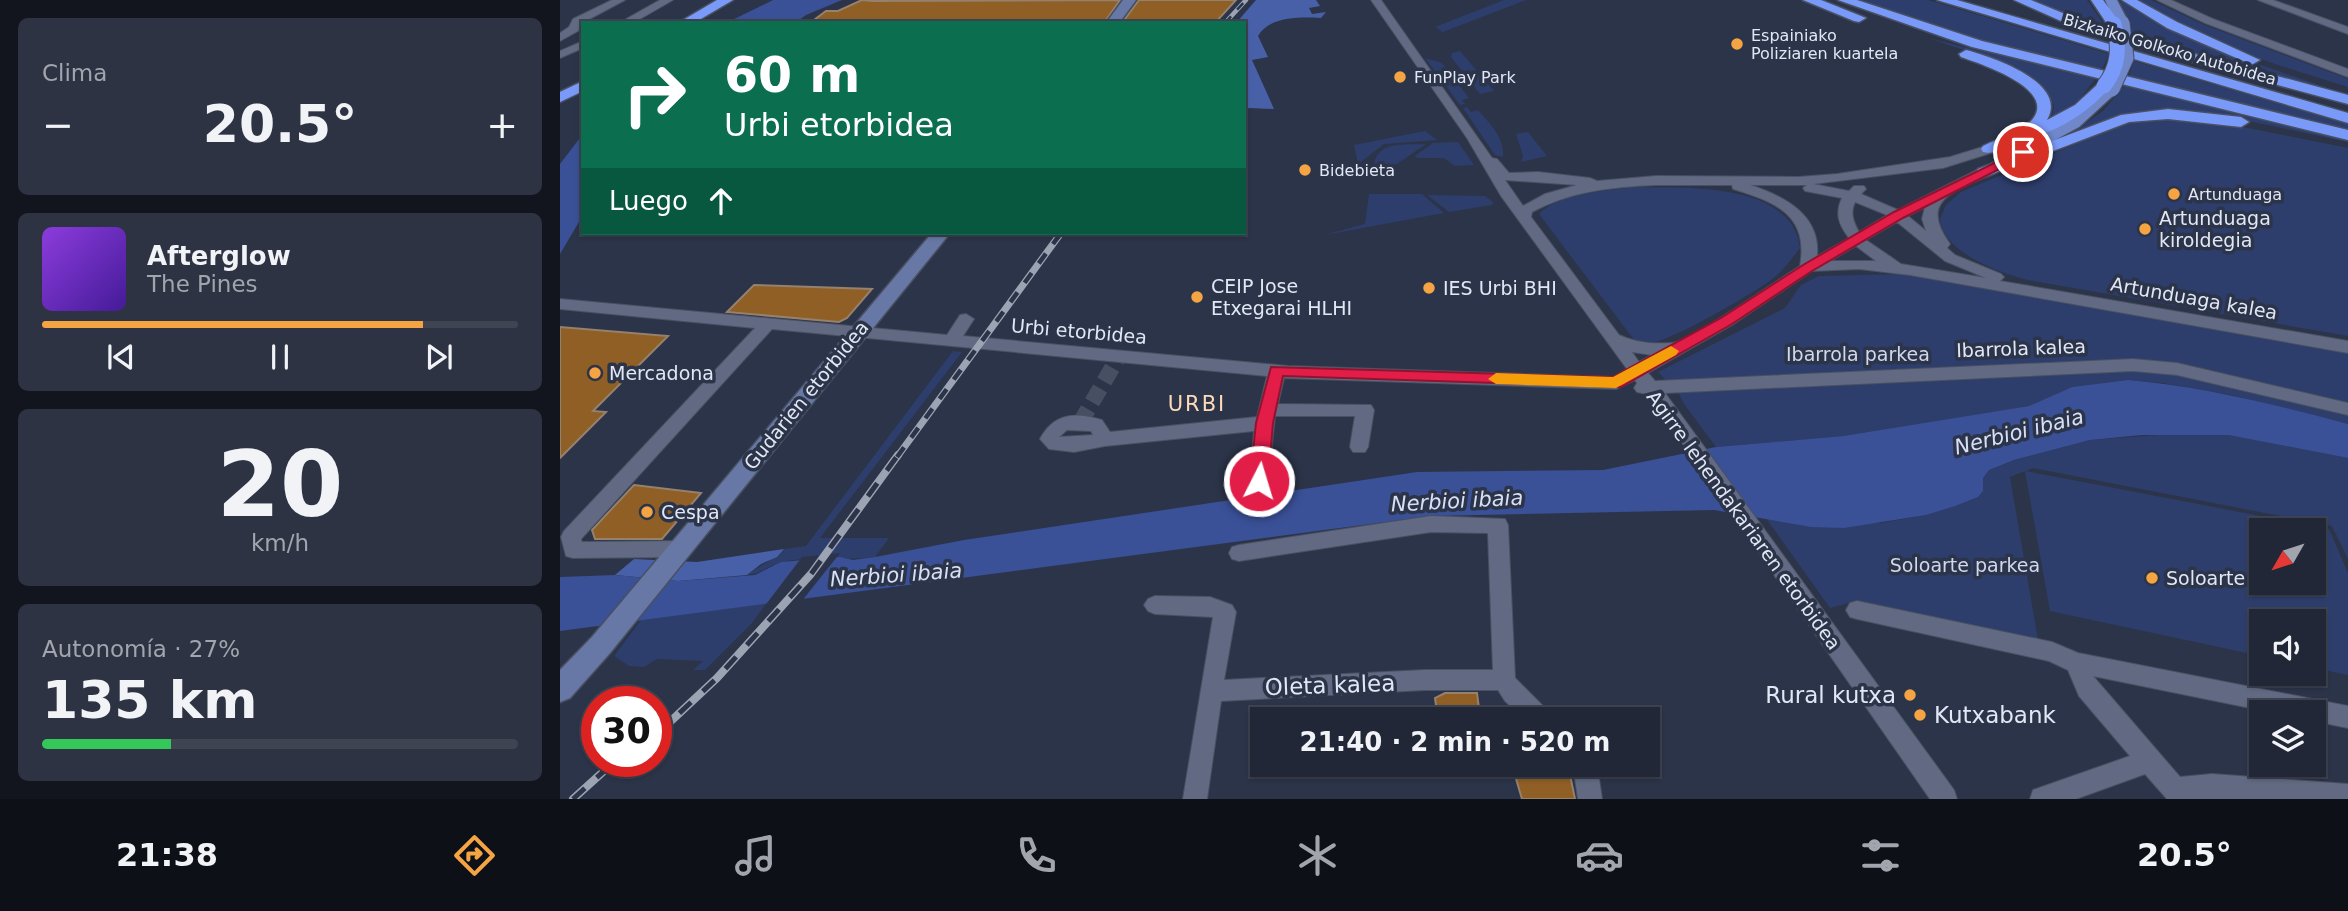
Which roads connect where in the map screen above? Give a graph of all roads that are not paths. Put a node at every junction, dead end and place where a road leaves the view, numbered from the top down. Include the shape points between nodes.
1 (620, 0) edge
2 (668, 0) edge
3 (727, 0) edge
4 (739, 0) edge
5 (1130, 0) edge
6 (1376, 0) edge
7 (1811, 0) edge
8 (1844, 0) edge
9 (1965, 0) edge
10 (2020, 0) edge
11 (2097, 0) edge
12 (2129, 0) edge
13 (2162, 0) edge
14 (2263, 0) edge
15 (1946, 1) edge
16 (2111, 2) edge
17 (628, 21) edge
18 (688, 21) edge
19 (701, 21) edge
20 (1114, 21) edge
21 (2118, 23) junction
22 (2348, 31) edge
23 (560, 38) edge
24 (581, 45) edge
25 (560, 55) edge
26 (2347, 72) edge
27 (581, 79) edge
28 (2104, 83) junction
29 (581, 86) edge
30 (560, 90) edge
31 (2348, 92) edge
32 (560, 97) edge
33 (2348, 100) edge
34 (2348, 111) edge
35 (2348, 118) edge
36 (2348, 135) edge
37 (2348, 144) edge
38 (1989, 149) junction
39 (1952, 161) junction
40 (1984, 172) junction
41 (1507, 182) junction
42 (1604, 183) junction
43 (1730, 184) junction
44 (1950, 187) junction
45 (1851, 195) junction
46 (1898, 215) junction
47 (1524, 216) junction
48 (939, 235) edge
49 (1857, 239) junction
50 (1807, 268) junction
51 (1910, 270) junction
52 (1980, 271) junction
53 (2032, 291) junction
54 (560, 304) edge
55 (966, 319) dead end
56 (769, 322) junction
57 (858, 331) junction
58 (1611, 337) junction
59 (952, 340) junction
60 (1681, 346) junction
61 (2348, 347) edge
62 (1636, 370) junction
63 (1277, 371) junction
64 (1594, 383) junction
65 (1650, 388) junction
66 (2348, 409) edge
67 (1266, 416) junction
68 (1105, 439) dead end
69 (1359, 447) dead end
70 (1259, 481) dead end
71 (675, 553) junction
72 (1239, 553) dead end
73 (1155, 605) dead end
74 (1857, 610) dead end
75 (2076, 663) junction
76 (1504, 680) junction
77 (560, 689) edge
78 (1211, 691) junction
79 (1527, 707) edge
80 (2348, 717) edge
81 (2149, 761) junction
82 (1587, 777) edge
83 (2179, 794) edge
84 (2348, 796) edge
85 (1195, 799) edge
86 (1590, 799) edge
87 (1945, 799) edge
88 (2042, 799) edge

1 - 23 street via 578,21 575,29
2 - 17 street
3 - 18 highway
4 - 19 highway
5 - 20 street
6 - 41 street, Agirre lehendakariaren etorbidea
7 - 28 highway
7 - 38 highway via 1997,65 2033,86 2045,102 2043,117 2028,131
8 - 28 highway
9 - 34 highway, Bizkaiko Golkoko Autobidea
10 - 33 highway via 2097,32
11 - 21 highway
12 - 31 highway via 2223,49
13 - 26 street
14 - 22 street
15 - 35 highway, Bizkaiko Golkoko Autobidea
16 - 21 main road
21 - 28 main road, bridge via 2126,58
24 - 25 street
27 - 30 highway
28 - 36 highway
28 - 38 highway via 2080,108 2055,123
28 - 40 main road via 2089,114
29 - 32 highway
37 - 40 highway via 2216,118 2155,114 2113,121
38 - 39 street
39 - 43 street via 1845,177
39 - 45 street via 1867,184
40 - 44 street, Urbi etorbidea
41 - 42 street via 1538,176
41 - 47 street, Agirre lehendakariaren etorbidea
42 - 43 street
42 - 47 street via 1545,199 1525,210
43 - 45 street, Artunduaga kalea
43 - 50 street via 1766,197 1798,218 1808,230
44 - 46 street, Urbi etorbidea
44 - 52 street, Artunduaga kalea via 1932,204 1928,224 1941,243
45 - 46 street, Artunduaga kalea
45 - 49 street via 1843,210 1845,224
46 - 49 street, Urbi etorbidea
46 - 52 street, Artunduaga kalea via 1935,248
47 - 58 street, Agirre lehendakariaren etorbidea
48 - 57 street, Gudarien etorbidea
49 - 50 street, Urbi etorbidea
49 - 51 street, Artunduaga kalea via 1888,262
50 - 51 street, Artunduaga kalea via 1859,264
50 - 60 street, Urbi etorbidea
51 - 53 street, Artunduaga kalea
52 - 53 street, Artunduaga kalea
53 - 61 street, Artunduaga kalea
54 - 56 street, Urbi etorbidea
55 - 59 street
56 - 57 street, Urbi etorbidea
56 - 71 street via 571,537 573,550
57 - 59 street, Urbi etorbidea
57 - 71 street, Gudarien etorbidea
58 - 60 street, Urbi etorbidea via 1648,352
58 - 62 street, Agirre lehendakariaren etorbidea
58 - 64 street via 1612,371
59 - 63 street, Urbi etorbidea
60 - 62 street, Urbi etorbidea
62 - 64 street, Urbi etorbidea via 1616,383
62 - 65 street, Agirre lehendakariaren etorbidea
63 - 64 street, Urbi etorbidea
63 - 67 street
64 - 65 street, Urbi etorbidea
65 - 66 street, Ibarrola kalea via 2133,365 2177,369
65 - 87 street, Agirre lehendakariaren etorbidea
67 - 68 street
67 - 69 street via 1365,410
67 - 70 street
71 - 77 street, Gudarien etorbidea
72 - 76 street via 1431,524 1498,525
73 - 78 street via 1210,606 1225,612
74 - 75 street via 2052,652
75 - 80 street
75 - 81 street via 2087,689
76 - 78 street, Oleta kalea
76 - 79 street
78 - 85 street
81 - 83 street
81 - 88 street
82 - 86 street
83 - 84 street via 2211,786

